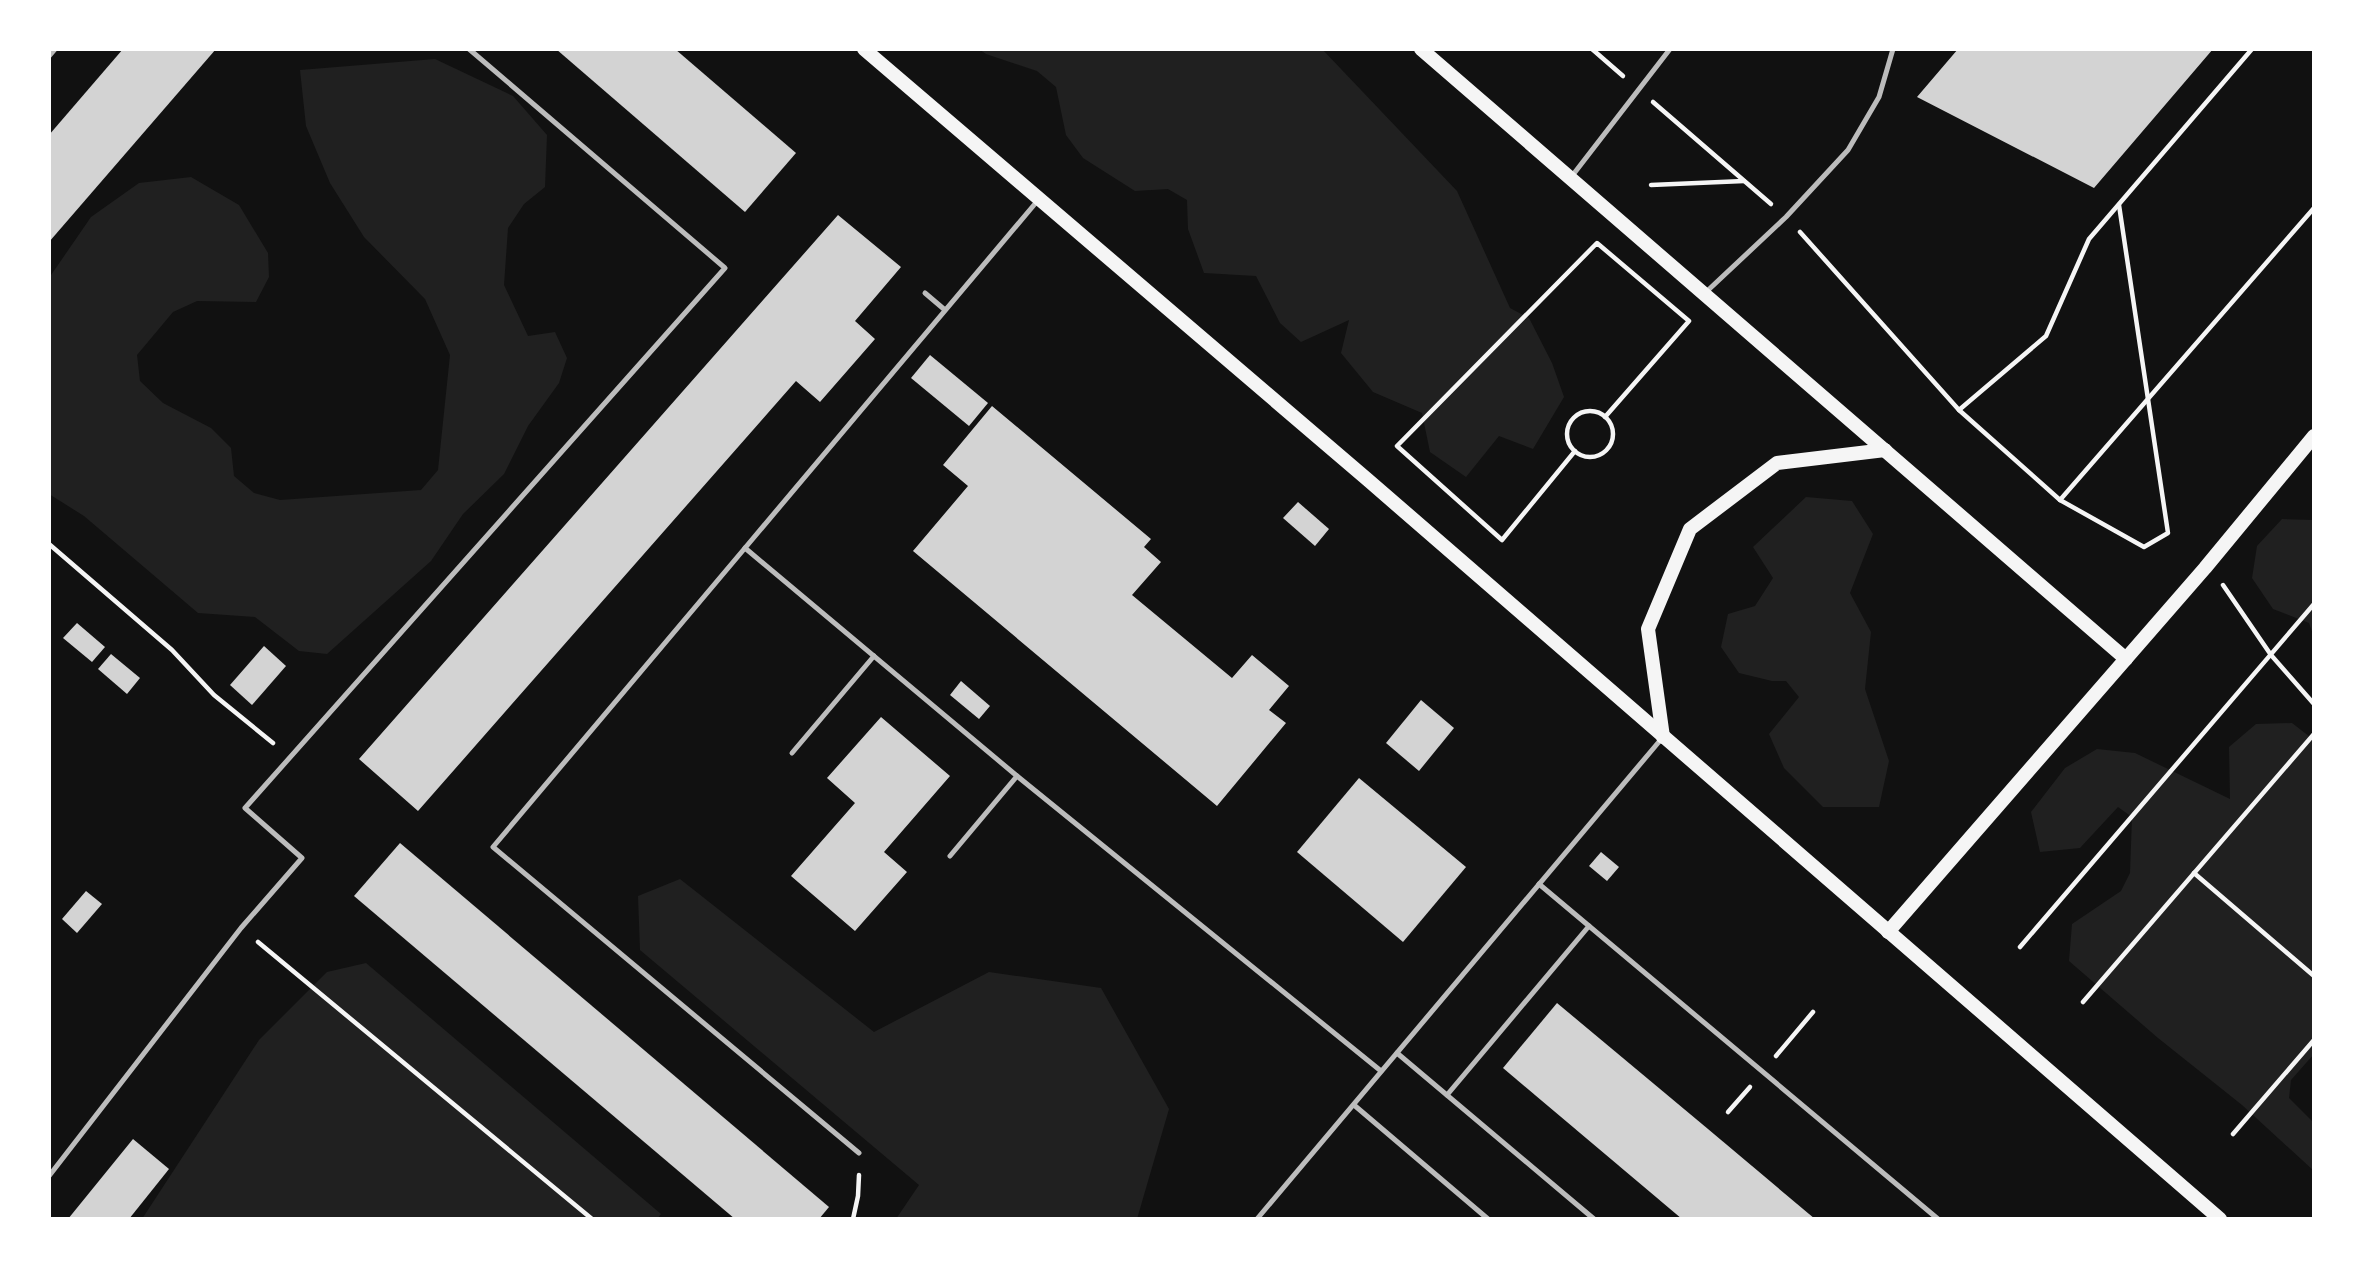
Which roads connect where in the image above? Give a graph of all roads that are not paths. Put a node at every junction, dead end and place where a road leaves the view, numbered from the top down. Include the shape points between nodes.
1 (55, 49) edge
2 (469, 49) edge
3 (864, 49) edge
4 (1421, 49) edge
5 (1670, 49) edge
6 (1893, 49) edge
7 (49, 56) edge
8 (1570, 179) junction
9 (1039, 199) junction
10 (925, 293) dead end
11 (1704, 294) junction
12 (945, 310) junction
13 (2314, 436) edge
14 (1885, 450) junction
15 (745, 548) junction
16 (874, 656) junction
17 (2126, 659) junction
18 (1663, 737) junction
19 (792, 753) dead end
20 (1017, 776) junction
21 (950, 856) dead end
22 (1539, 884) junction
23 (1588, 926) junction
24 (1888, 932) junction
25 (1397, 1053) junction
26 (1381, 1071) junction
27 (1447, 1095) junction
28 (1354, 1105) junction
29 (859, 1153) road end
30 (49, 1176) edge
31 (1257, 1219) edge
32 (1488, 1219) edge
33 (1594, 1219) edge
34 (1938, 1219) edge
35 (2220, 1219) edge

1 - 7 lane
2 - 30 lane via 725,268 245,808 302,858 241,928
3 - 9 main road
4 - 8 main road
5 - 8 lane
6 - 11 lane via 1879,97 1848,150 1786,217
8 - 11 main road
9 - 12 lane
9 - 18 main road
10 - 12 lane
11 - 14 main road
12 - 15 lane
13 - 17 main road
14 - 17 main road
14 - 18 main road via 1777,463 1690,529 1648,629
15 - 16 lane
15 - 29 lane via 494,847
16 - 19 lane
16 - 20 lane
17 - 24 main road
18 - 22 lane
18 - 24 main road
20 - 21 lane
20 - 26 lane
22 - 23 lane
22 - 25 lane
23 - 27 lane
23 - 34 lane
24 - 35 main road
25 - 26 lane
25 - 27 lane
26 - 28 lane
27 - 33 lane
28 - 31 lane
28 - 32 lane

